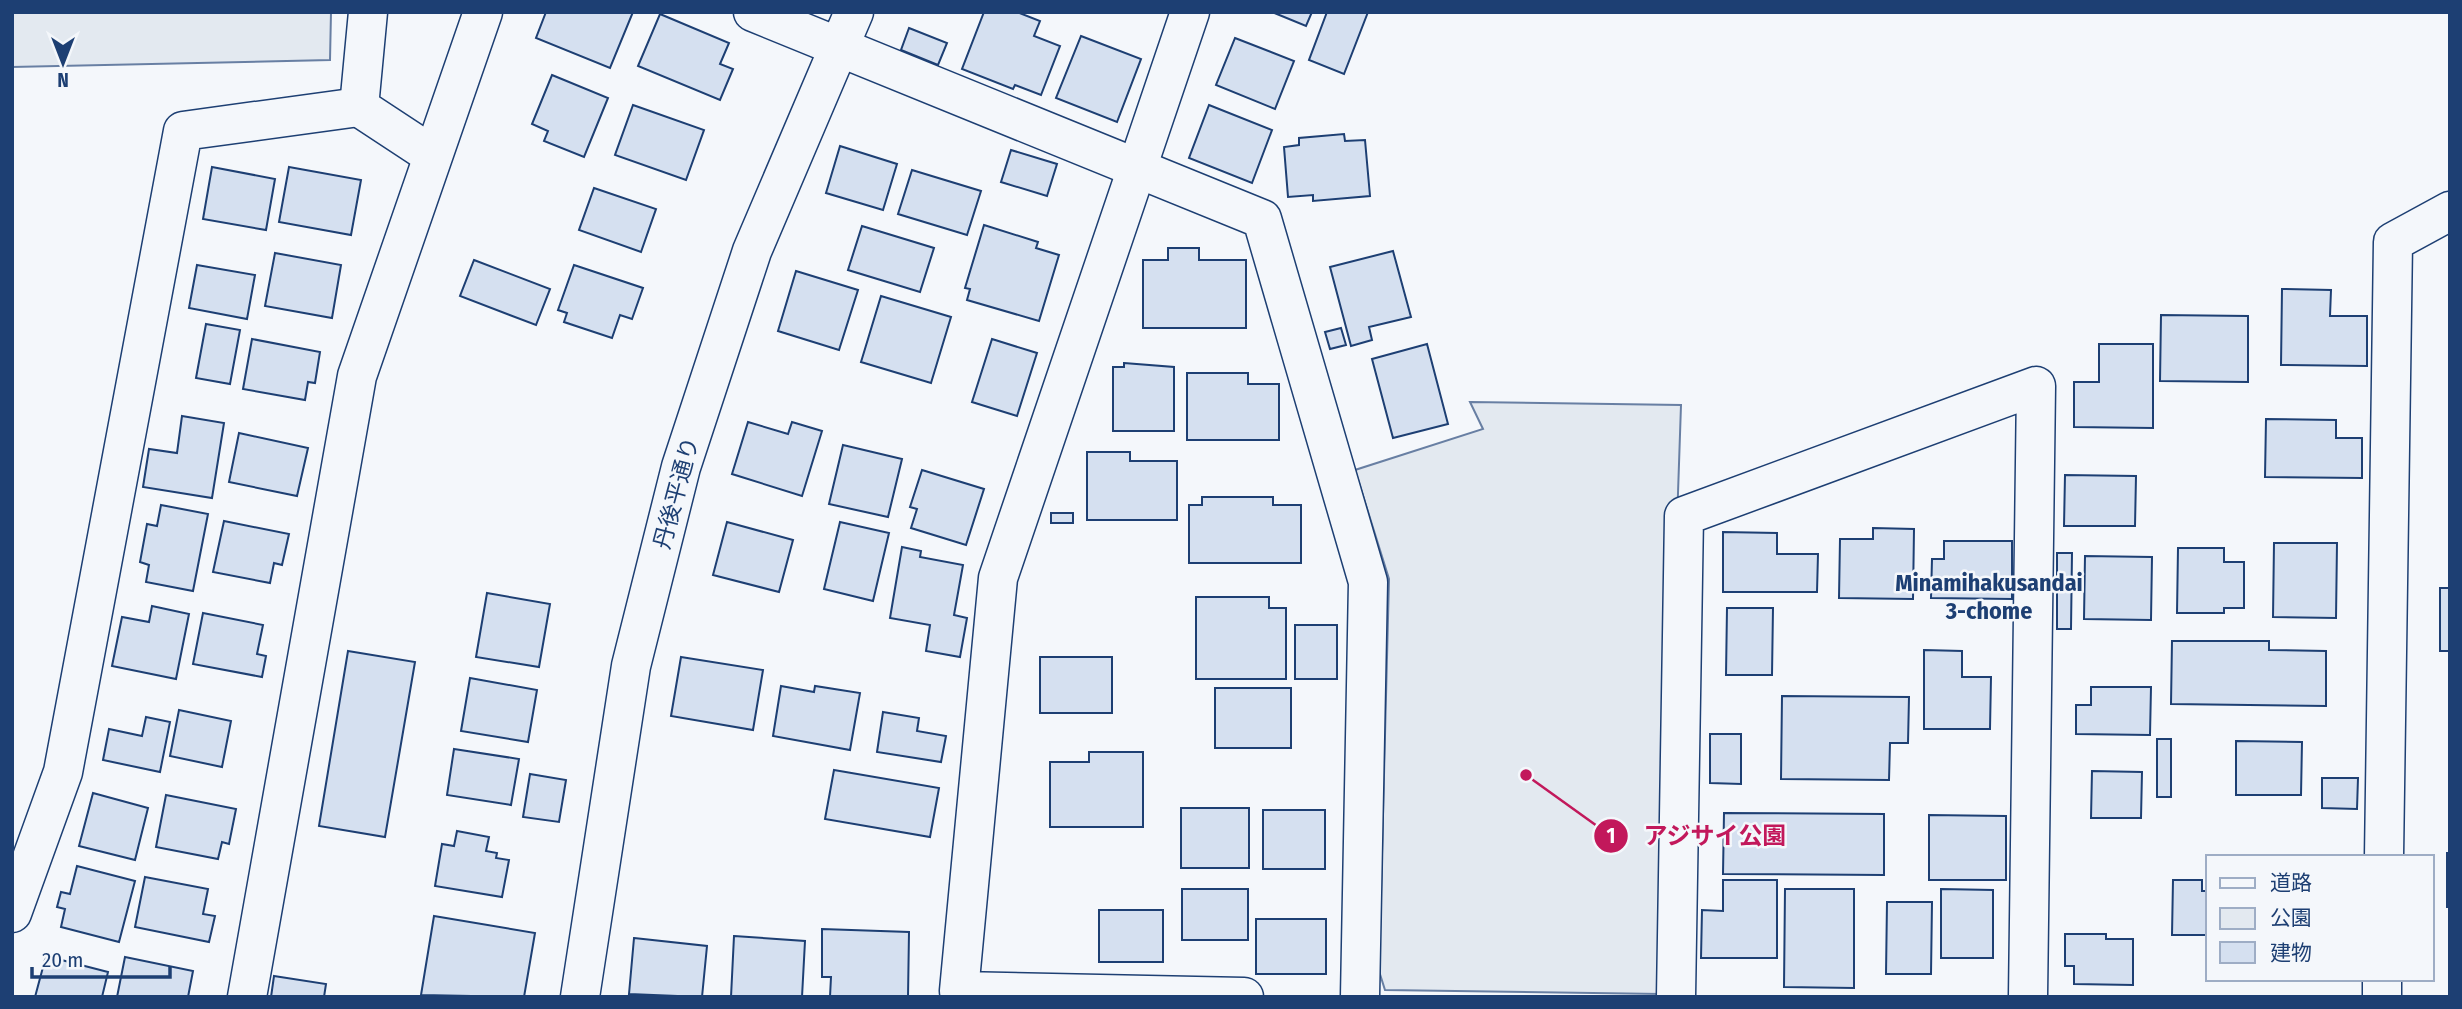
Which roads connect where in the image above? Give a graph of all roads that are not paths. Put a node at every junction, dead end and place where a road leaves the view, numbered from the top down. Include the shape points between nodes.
1 (369, 12) edge
2 (483, 12) edge
3 (753, 12) edge
4 (854, 12) edge
5 (1190, 12) edge
6 (837, 46) junction
7 (359, 107) junction
8 (432, 155) junction
9 (1136, 170) junction
10 (2450, 211) edge
11 (2384, 855) edge
12 (12, 913) edge
13 (247, 997) edge
14 (580, 997) edge
15 (1244, 997) edge
16 (1360, 997) edge
17 (1676, 997) edge
18 (2028, 997) edge

1 - 7 street
2 - 8 street
3 - 6 street
4 - 6 street, 丹後平通り
5 - 9 street
6 - 9 street
6 - 14 street, 丹後平通り via 752,251 681,467 631,666
7 - 8 street
7 - 12 street via 183,131 62,772
8 - 13 street via 357,376
9 - 15 street via 998,578 959,991
9 - 16 street via 1262,219 1368,582
10 - 11 street via 2393,242
17 - 18 street via 1684,516 2036,386

